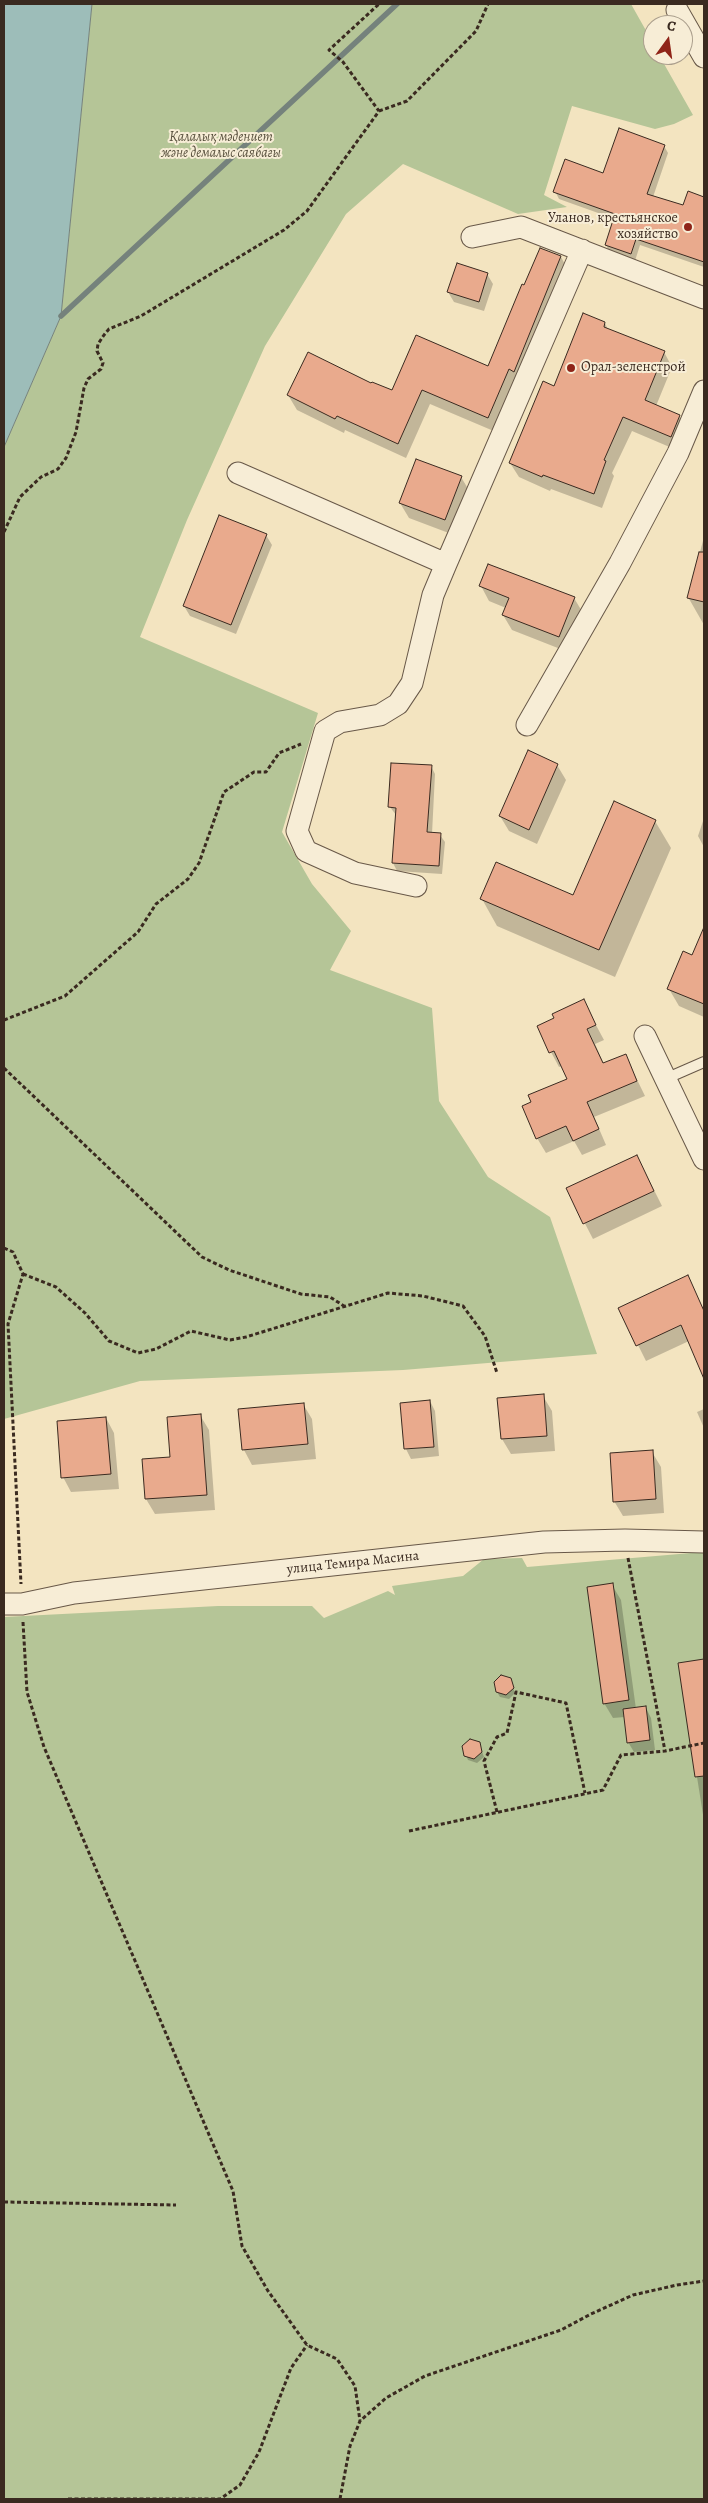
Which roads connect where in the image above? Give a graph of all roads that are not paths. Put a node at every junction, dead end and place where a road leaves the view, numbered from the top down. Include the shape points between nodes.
1 (678, 7) edge
2 (704, 57) edge
3 (472, 237) dead end
4 (582, 250) junction
5 (704, 298) edge
6 (704, 391) edge
7 (238, 473) dead end
8 (446, 564) junction
9 (527, 725) dead end
10 (416, 886) dead end
11 (645, 1036) dead end
12 (704, 1062) edge
13 (665, 1079) junction
14 (704, 1159) edge
15 (704, 1542) edge
16 (13, 1604) edge

1 - 2 street
3 - 4 street via 521,227
4 - 5 street
4 - 8 street
6 - 9 street via 678,453 642,521
7 - 8 street
8 - 10 street via 434,595 412,683 398,704 380,715 340,722 325,731 297,831 306,851 355,873
11 - 13 street
12 - 13 lane
13 - 14 street
15 - 16 street, улица Темира Масина via 544,1542 74,1593

